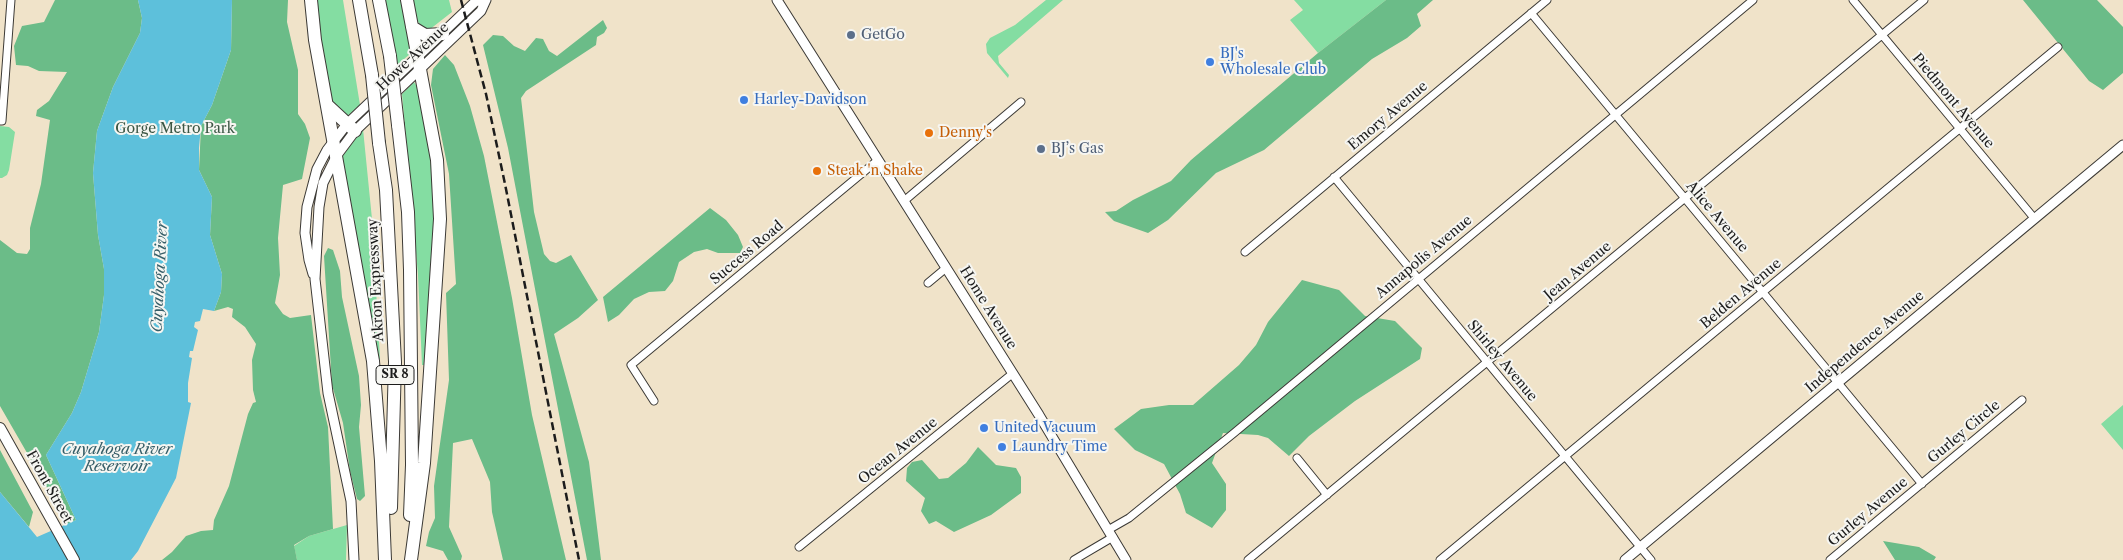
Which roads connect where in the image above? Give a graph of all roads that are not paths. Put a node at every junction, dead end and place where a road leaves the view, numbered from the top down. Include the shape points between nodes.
1 (11, 0) edge
2 (311, 0) edge
3 (359, 0) edge
4 (379, 0) edge
5 (407, 0) edge
6 (484, 0) edge
7 (777, 0) edge
8 (1547, 0) edge
9 (1753, 0) edge
10 (1853, 0) edge
11 (1924, 0) edge
12 (1531, 13) junction
13 (412, 27) junction
14 (443, 34) junction
15 (1881, 35) junction
16 (2058, 46) dead end
17 (419, 64) junction
18 (1021, 102) dead end
19 (327, 105) junction
20 (1615, 114) junction
21 (0, 120) edge
22 (351, 128) junction
23 (1960, 129) junction
24 (2123, 145) edge
25 (337, 148) junction
26 (878, 160) junction
27 (1334, 177) junction
28 (1685, 198) junction
29 (904, 200) junction
30 (2034, 218) junction
31 (1245, 252) dead end
32 (946, 268) junction
33 (1418, 278) junction
34 (315, 279) junction
35 (928, 283) dead end
36 (1763, 292) junction
37 (1487, 362) junction
38 (1012, 374) junction
39 (1837, 383) junction
40 (2022, 400) dead end
41 (654, 401) dead end
42 (0, 428) edge
43 (1566, 456) junction
44 (1297, 458) dead end
45 (1922, 484) junction
46 (1327, 495) junction
47 (1111, 534) junction
48 (799, 547) dead end
49 (1640, 547) junction
50 (74, 560) edge
51 (354, 560) edge
52 (387, 560) edge
53 (409, 560) edge
54 (1074, 560) edge
55 (1126, 560) edge
56 (1248, 560) edge
57 (1440, 560) edge
58 (1625, 560) edge
59 (1651, 560) edge
60 (1830, 560) edge

1 - 21 street
2 - 19 highway
3 - 52 highway, Akron Expressway / SR 8, bridge via 386,190 395,362
4 - 53 highway, SR 8, bridge via 390,56 408,212 412,347
5 - 13 highway
6 - 14 street, Howe Avenue via 475,2
6 - 17 street, Howe Avenue via 481,11
7 - 26 street, Home Avenue
8 - 12 street, Emory Avenue
9 - 20 street, Annapolis Avenue
10 - 15 street, Piedmont Avenue
11 - 15 street, Jean Avenue
12 - 20 street, Alice Avenue
12 - 27 street, Emory Avenue
13 - 14 highway via 425,35
13 - 17 highway
14 - 17 street, Howe Avenue
15 - 23 street, Piedmont Avenue
15 - 28 street, Jean Avenue
16 - 23 street, Belden Avenue
17 - 22 street, Howe Avenue
17 - 53 highway via 437,160 440,242 424,464
18 - 29 street
19 - 22 highway
19 - 25 highway
20 - 28 street, Alice Avenue
20 - 33 street, Annapolis Avenue
22 - 25 street, Howe Avenue
23 - 30 street, Piedmont Avenue
23 - 36 street, Belden Avenue
24 - 30 street, Independence Avenue
25 - 34 street via 323,183
25 - 34 street via 320,161 307,207 305,234 308,260
25 - 52 highway via 373,360
26 - 29 street, Home Avenue
26 - 41 street, Success Road via 631,366
27 - 31 street, Emory Avenue
27 - 33 street, Shirley Avenue
28 - 36 street, Alice Avenue
28 - 37 street, Jean Avenue
29 - 32 street, Home Avenue
30 - 39 street, Independence Avenue
32 - 35 street
32 - 38 street, Home Avenue
33 - 37 street, Shirley Avenue
33 - 47 street, Annapolis Avenue
34 - 51 street via 328,393 351,501
36 - 39 street, Alice Avenue
36 - 43 street, Belden Avenue
37 - 43 street, Shirley Avenue
37 - 46 street, Jean Avenue
38 - 47 street, Home Avenue
38 - 48 street, Ocean Avenue
39 - 45 street, Alice Avenue
39 - 49 street, Independence Avenue
40 - 45 street, Gurley Circle
42 - 50 main road, Front Street
43 - 49 street, Shirley Avenue
43 - 57 street, Belden Avenue
44 - 46 street
45 - 60 street, Gurley Avenue
46 - 56 street, Jean Avenue
47 - 54 street, Annapolis Avenue
47 - 55 street, Home Avenue
49 - 58 street, Independence Avenue
49 - 59 street, Shirley Avenue

